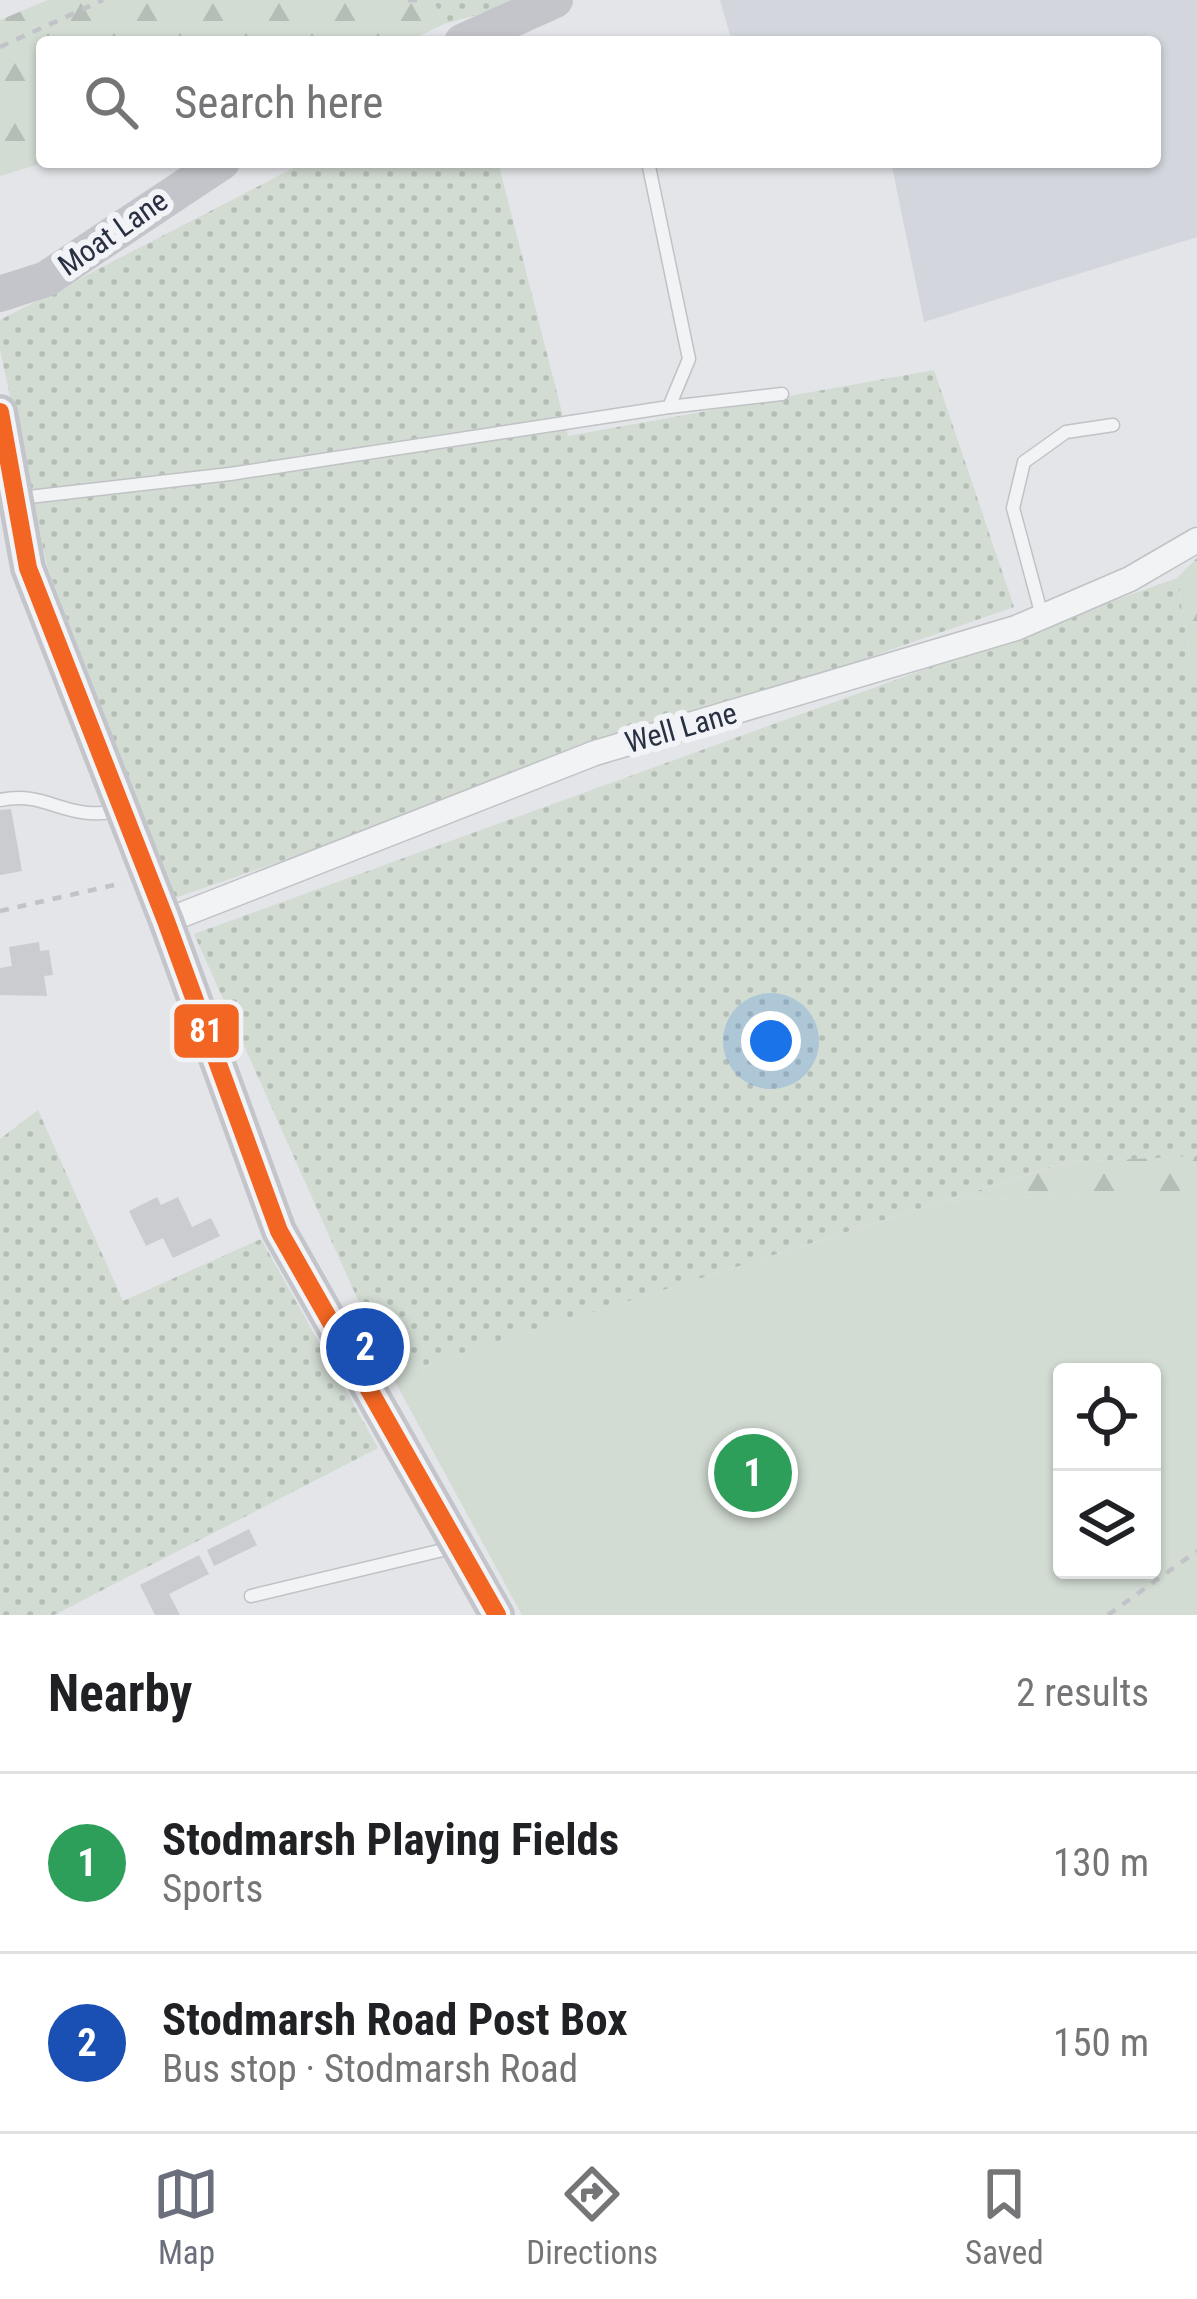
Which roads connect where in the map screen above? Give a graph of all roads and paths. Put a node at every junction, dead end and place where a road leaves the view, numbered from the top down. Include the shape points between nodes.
1 (103, 0) edge
2 (408, 0) edge
3 (418, 0) edge
4 (555, 0) edge
5 (475, 36) edge
6 (0, 47) edge
7 (213, 168) edge
8 (649, 168) edge
9 (0, 294) edge
10 (782, 394) dead end
11 (669, 407) junction
12 (0, 412) edge
13 (1113, 425) dead end
14 (19, 499) junction
15 (1197, 540) edge
16 (1042, 617) junction
17 (0, 800) edge
18 (121, 810) junction
19 (147, 878) junction
20 (0, 911) edge
21 (166, 921) junction
22 (458, 1546) junction
23 (1197, 1551) edge
24 (251, 1596) dead end
25 (497, 1615) edge
26 (1108, 1615) edge

1 - 6 path
2 - 3 path
4 - 5 street
7 - 9 street, Moat Lane via 46,279
8 - 11 lane via 689,359
10 - 11 lane
11 - 14 lane
12 - 14 street
13 - 16 lane via 1066,431 1024,462 1013,508
14 - 18 street via 28,568
15 - 16 street, Well Lane
16 - 21 street, Well Lane via 595,753
17 - 18 lane via 44,801 82,817
18 - 19 street
19 - 20 path
19 - 21 street
21 - 22 street via 279,1231
22 - 24 lane
22 - 25 street
23 - 26 path

